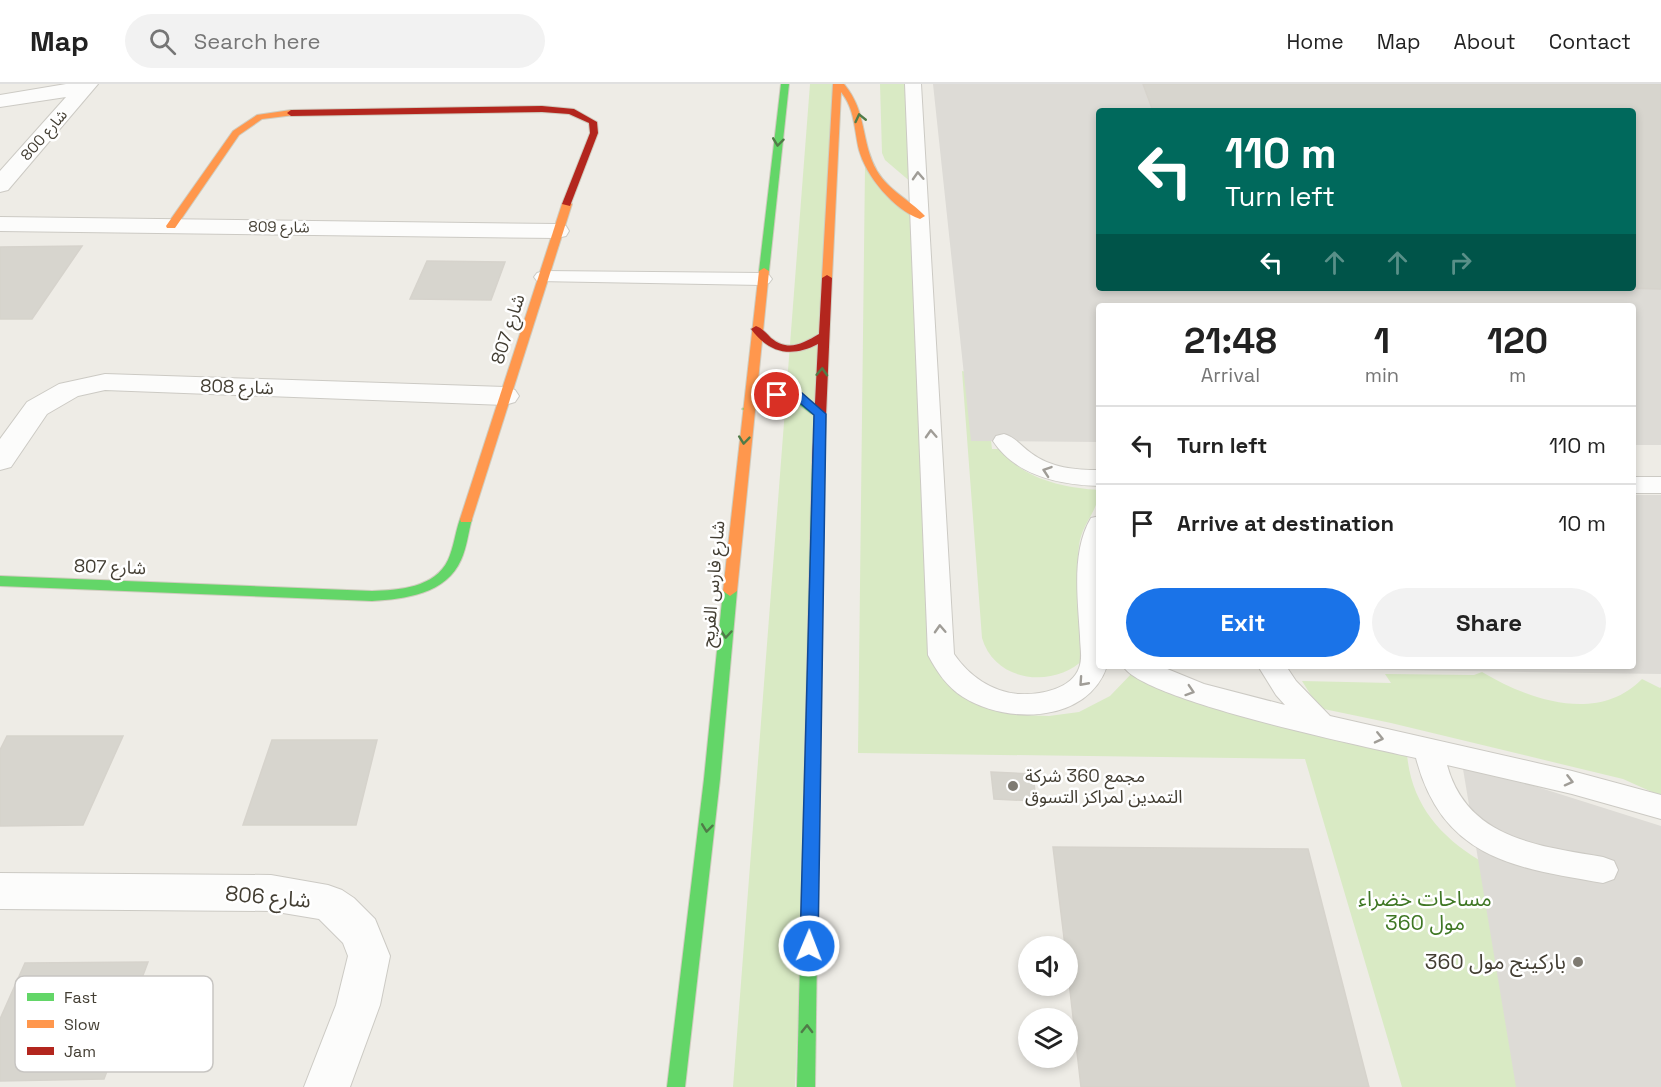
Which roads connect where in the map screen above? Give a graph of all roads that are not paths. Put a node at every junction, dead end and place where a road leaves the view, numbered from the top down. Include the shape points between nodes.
1 (785, 84) edge
2 (838, 84) edge
3 (913, 84) edge
4 (87, 86) edge
5 (0, 101) edge
6 (0, 185) edge
7 (920, 216) junction
8 (0, 225) edge
9 (171, 226) junction
10 (557, 231) junction
11 (544, 277) junction
12 (762, 279) junction
13 (756, 329) junction
14 (824, 335) junction
15 (505, 396) junction
16 (748, 409) junction
17 (820, 414) junction
18 (1004, 441) dead end
19 (0, 460) edge
20 (1096, 478) edge
21 (1636, 485) edge
22 (1661, 485) edge
23 (1096, 534) edge
24 (0, 581) edge
25 (1096, 627) edge
26 (1142, 669) edge
27 (1274, 669) edge
28 (1322, 725) junction
29 (1428, 749) junction
30 (1661, 807) edge
31 (1603, 870) dead end
32 (0, 891) edge
33 (327, 1087) edge
34 (675, 1087) edge
35 (806, 1087) edge

1 -> 12 street, شارع فارس الفريح
7 -> 2 street via 901,203 875,174 867,160 857,106
2 - 14 street
7 -> 3 lane
4 - 5 street
4 - 6 street, شارع 800
25 -> 7 lane via 1094,667 1084,683 1066,696 1043,704 991,700 951,673 941,655
8 - 9 street, شارع 809
9 - 10 street, شارع 809
9 - 10 street, شارع 807 via 236,133 260,117 289,113 542,109 579,114 593,122 594,128
10 - 11 street, شارع 807
11 - 12 lane
11 - 15 street, شارع 807
12 - 13 street, شارع فارس الفريح
13 - 14 street via 772,346 785,350 807,348
13 - 16 street, شارع فارس الفريح
17 -> 14 street
15 - 19 street, شارع 808 via 105,382 69,390 37,408
15 - 24 street, شارع 807 via 452,567 443,577 413,591 372,596
16 - 17 street via 761,399 798,396
16 -> 34 street, شارع فارس الفريح via 712,779
35 -> 17 street
20 -> 18 lane via 1066,477 1046,471 1014,453
21 - 22 lane
23 - 25 lane via 1092,543
26 -> 28 lane via 1189,691
27 - 28 lane via 1302,707
28 -> 29 lane
29 -> 30 lane via 1596,787
29 - 31 lane via 1438,784 1464,824 1498,846 1529,857
32 - 33 street, شارع 806 via 272,893 328,903 356,927 369,956 358,1005

